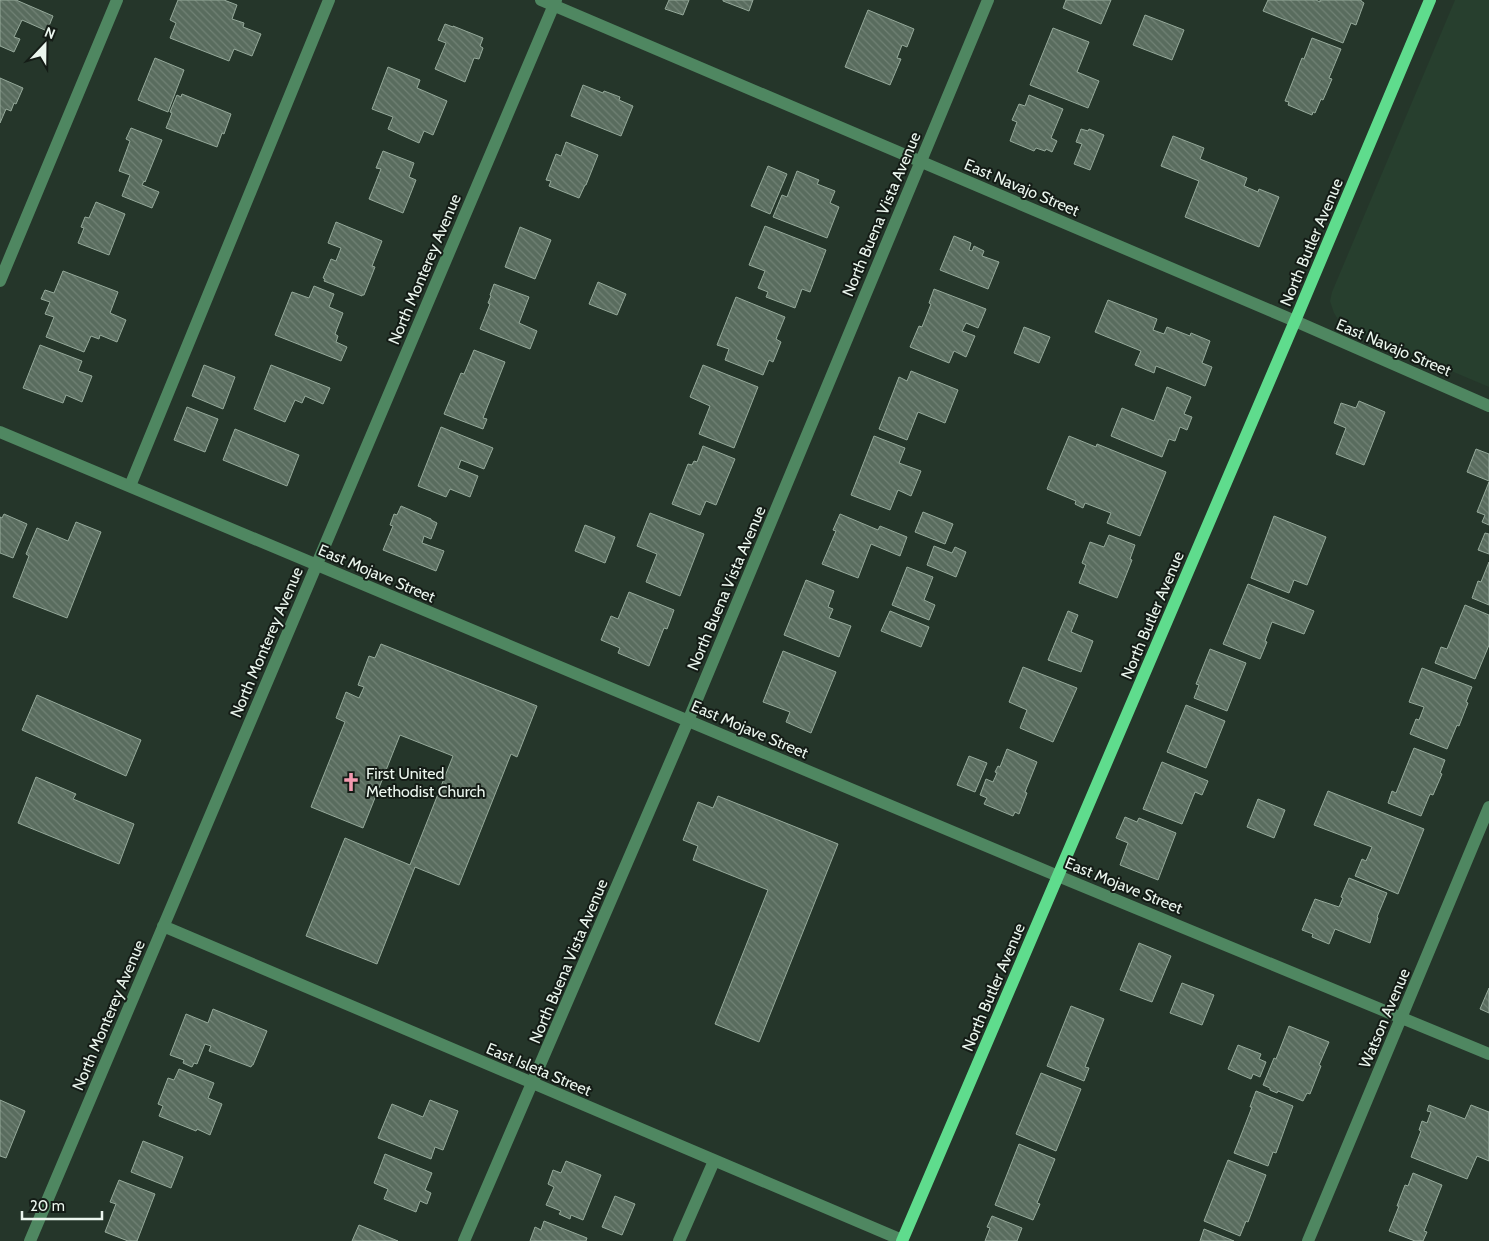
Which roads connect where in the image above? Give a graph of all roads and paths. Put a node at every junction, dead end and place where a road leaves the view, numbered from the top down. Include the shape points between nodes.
1 (117, 0) edge
2 (329, 0) edge
3 (541, 0) edge
4 (988, 0) edge
5 (1430, 0) edge
6 (555, 3) edge
7 (920, 162) junction
8 (0, 281) edge
9 (1295, 321) junction
10 (1489, 406) edge
11 (0, 432) edge
12 (130, 486) junction
13 (316, 565) junction
14 (688, 721) junction
15 (1489, 807) edge
16 (1058, 876) junction
17 (163, 926) junction
18 (1401, 1018) junction
19 (1489, 1054) edge
20 (532, 1084) junction
21 (714, 1161) junction
22 (902, 1240) edge
23 (30, 1241) edge
24 (464, 1241) edge
25 (679, 1241) edge
26 (1308, 1241) edge

1 - 8 street
2 - 12 street
3 - 6 street, East Navajo Street
4 - 7 street, North Buena Vista Avenue
5 - 9 main road, North Butler Avenue
6 - 7 street, East Navajo Street
6 - 13 street, North Monterey Avenue
7 - 9 street, East Navajo Street
7 - 14 street, North Buena Vista Avenue
9 - 10 street, East Navajo Street
9 - 16 main road, North Butler Avenue
11 - 12 street, East Mojave Street
12 - 13 street, East Mojave Street
13 - 14 street, East Mojave Street
13 - 17 street, North Monterey Avenue
14 - 16 street, East Mojave Street
14 - 20 street, North Buena Vista Avenue
15 - 18 street, Watson Avenue
16 - 18 street, East Mojave Street
16 - 22 main road, North Butler Avenue
17 - 20 street, East Isleta Street
17 - 23 street, North Monterey Avenue
18 - 19 street, East Mojave Street
18 - 26 street, Watson Avenue
20 - 21 street, East Isleta Street
20 - 24 street, North Buena Vista Avenue
21 - 22 street, East Isleta Street
21 - 25 street

